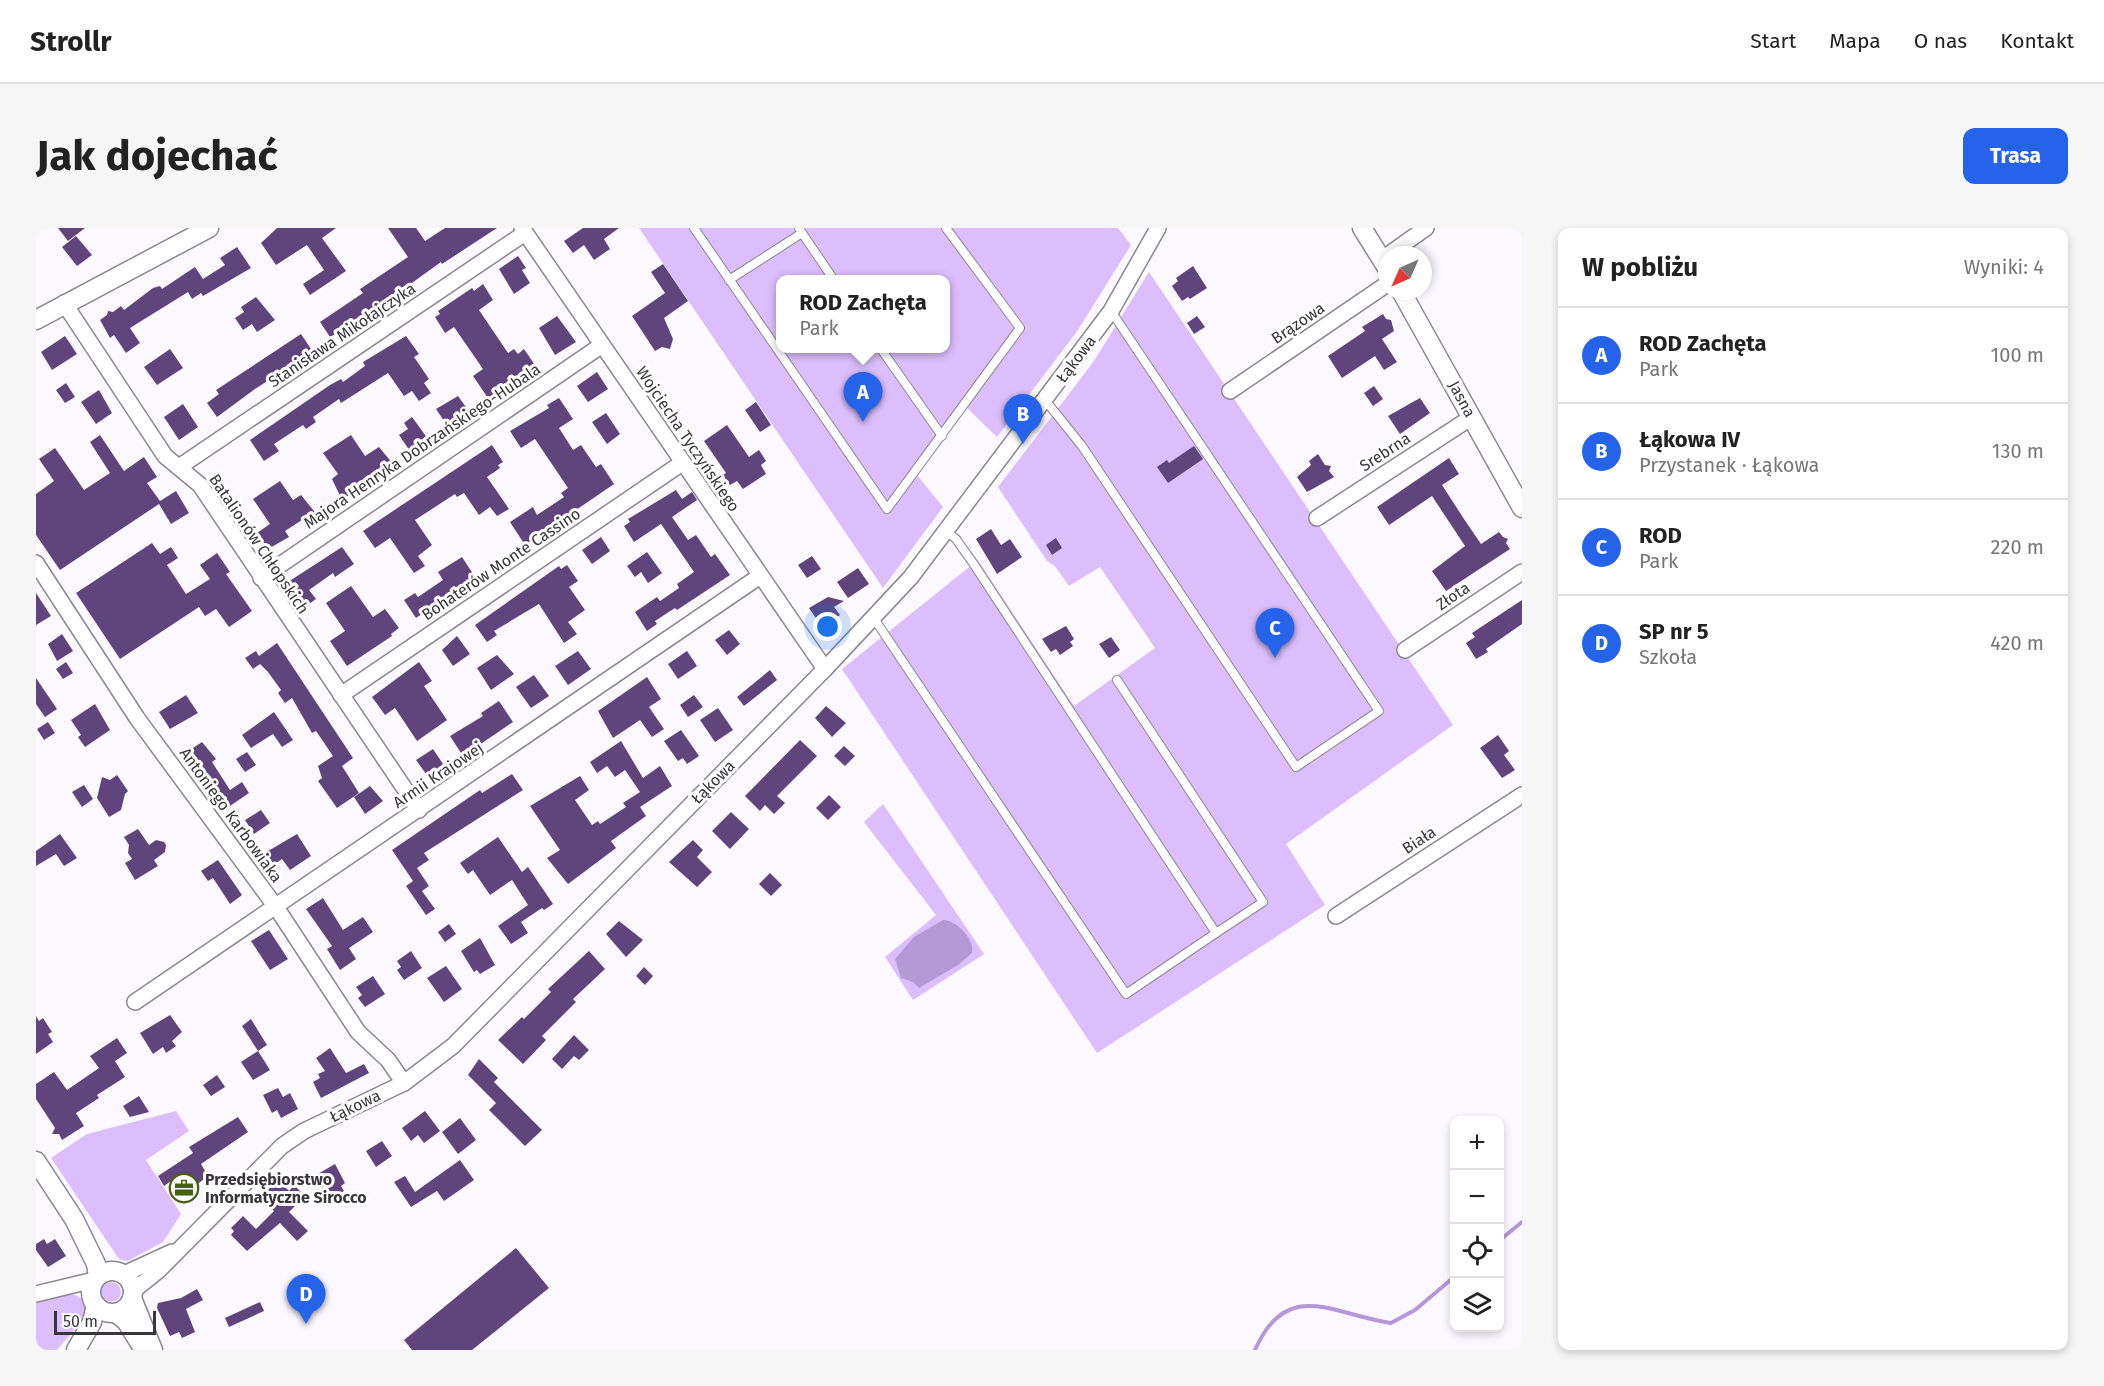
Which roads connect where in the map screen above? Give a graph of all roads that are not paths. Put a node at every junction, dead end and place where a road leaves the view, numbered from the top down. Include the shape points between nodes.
1 (209, 228) edge
2 (694, 228) edge
3 (946, 228) edge
4 (1158, 228) edge
5 (1362, 228) edge
6 (1426, 228) edge
7 (524, 230) edge
8 (800, 230) edge
9 (1404, 246) edge
10 (1378, 249) edge
11 (831, 275) edge
12 (729, 280) junction
13 (1378, 290) edge
14 (1406, 300) edge
15 (64, 303) junction
16 (1111, 311) junction
17 (36, 320) edge
18 (602, 345) junction
19 (776, 348) edge
20 (779, 353) edge
21 (884, 353) edge
22 (1230, 391) dead end
23 (1045, 400) junction
24 (1472, 417) junction
25 (942, 437) junction
26 (682, 463) junction
27 (179, 467) junction
28 (1522, 508) edge
29 (1317, 518) dead end
30 (946, 531) junction
31 (36, 563) edge
32 (1522, 572) edge
33 (760, 576) junction
34 (261, 578) junction
35 (873, 617) junction
36 (1405, 650) dead end
37 (825, 669) junction
38 (1117, 680) dead end
39 (341, 695) junction
40 (1522, 795) edge
41 (419, 810) junction
42 (276, 907) junction
43 (1336, 916) dead end
44 (1216, 933) junction
45 (135, 1002) dead end
46 (404, 1083) junction
47 (36, 1161) edge
48 (180, 1248) junction
49 (108, 1275) junction
50 (66, 1288) junction
51 (36, 1294) edge
52 (133, 1294) junction
53 (104, 1308) junction
54 (76, 1350) edge
55 (87, 1350) edge
56 (144, 1350) edge
57 (153, 1350) edge

1 - 15 street
2 - 12 lane
3 - 25 lane via 1020,328
4 - 16 street, Łąkowa
5 - 10 street
6 - 9 street
7 - 18 street, Wojciecha Tyczyńskiego
7 - 27 street, Stanisława Mikołajczyka
8 - 11 lane
8 - 12 lane
12 - 19 lane
13 - 22 street, Brązowa
14 - 24 street, Jasna
15 - 17 street
15 - 27 street, Batalionów Chłopskich via 165,456
16 - 23 street, Łąkowa
16 - 23 lane via 1379,711 1296,767 1082,446
18 - 26 street, Wojciecha Tyczyńskiego
18 - 34 street, Majora Henryka Dobrzańskiego-Hubala
20 - 25 lane via 887,509
21 - 25 lane
23 - 30 street, Łąkowa
24 - 28 street, Jasna
24 - 29 street, Srebrna
26 - 33 street, Wojciecha Tyczyńskiego
26 - 39 street, Bohaterów Monte Cassino
27 - 34 street, Batalionów Chłopskich via 200,485
30 - 35 street, Łąkowa via 911,577
30 - 44 lane via 973,563
31 - 42 street, Antoniego Karbowiaka via 137,718
32 - 36 street, Złota
33 - 37 street, Wojciecha Tyczyńskiego
33 - 41 street, Armii Krajowej
34 - 39 street, Batalionów Chłopskich
35 - 37 street, Łąkowa
35 - 44 lane via 1126,994
37 - 46 street, Łąkowa via 471,1029
38 - 44 lane via 1263,902
39 - 41 street, Batalionów Chłopskich
40 - 43 street, Biała
41 - 42 street, Armii Krajowej
42 - 45 street, Armii Krajowej
42 - 46 street, Antoniego Karbowiaka via 358,1032 388,1060
46 - 48 street, Łąkowa via 304,1131 282,1146
47 - 49 street via 74,1219 96,1264
48 - 49 street, Łąkowa
48 - 52 street, Łąkowa
49 - 50 street, Łąkowa
49 - 52 street via 131,1282
49 - 53 street via 91,1290
50 - 51 street, Łąkowa
50 - 53 street
52 - 53 street via 126,1308
52 - 57 street
53 - 54 street
53 - 55 street via 96,1341
53 - 56 street via 126,1321

